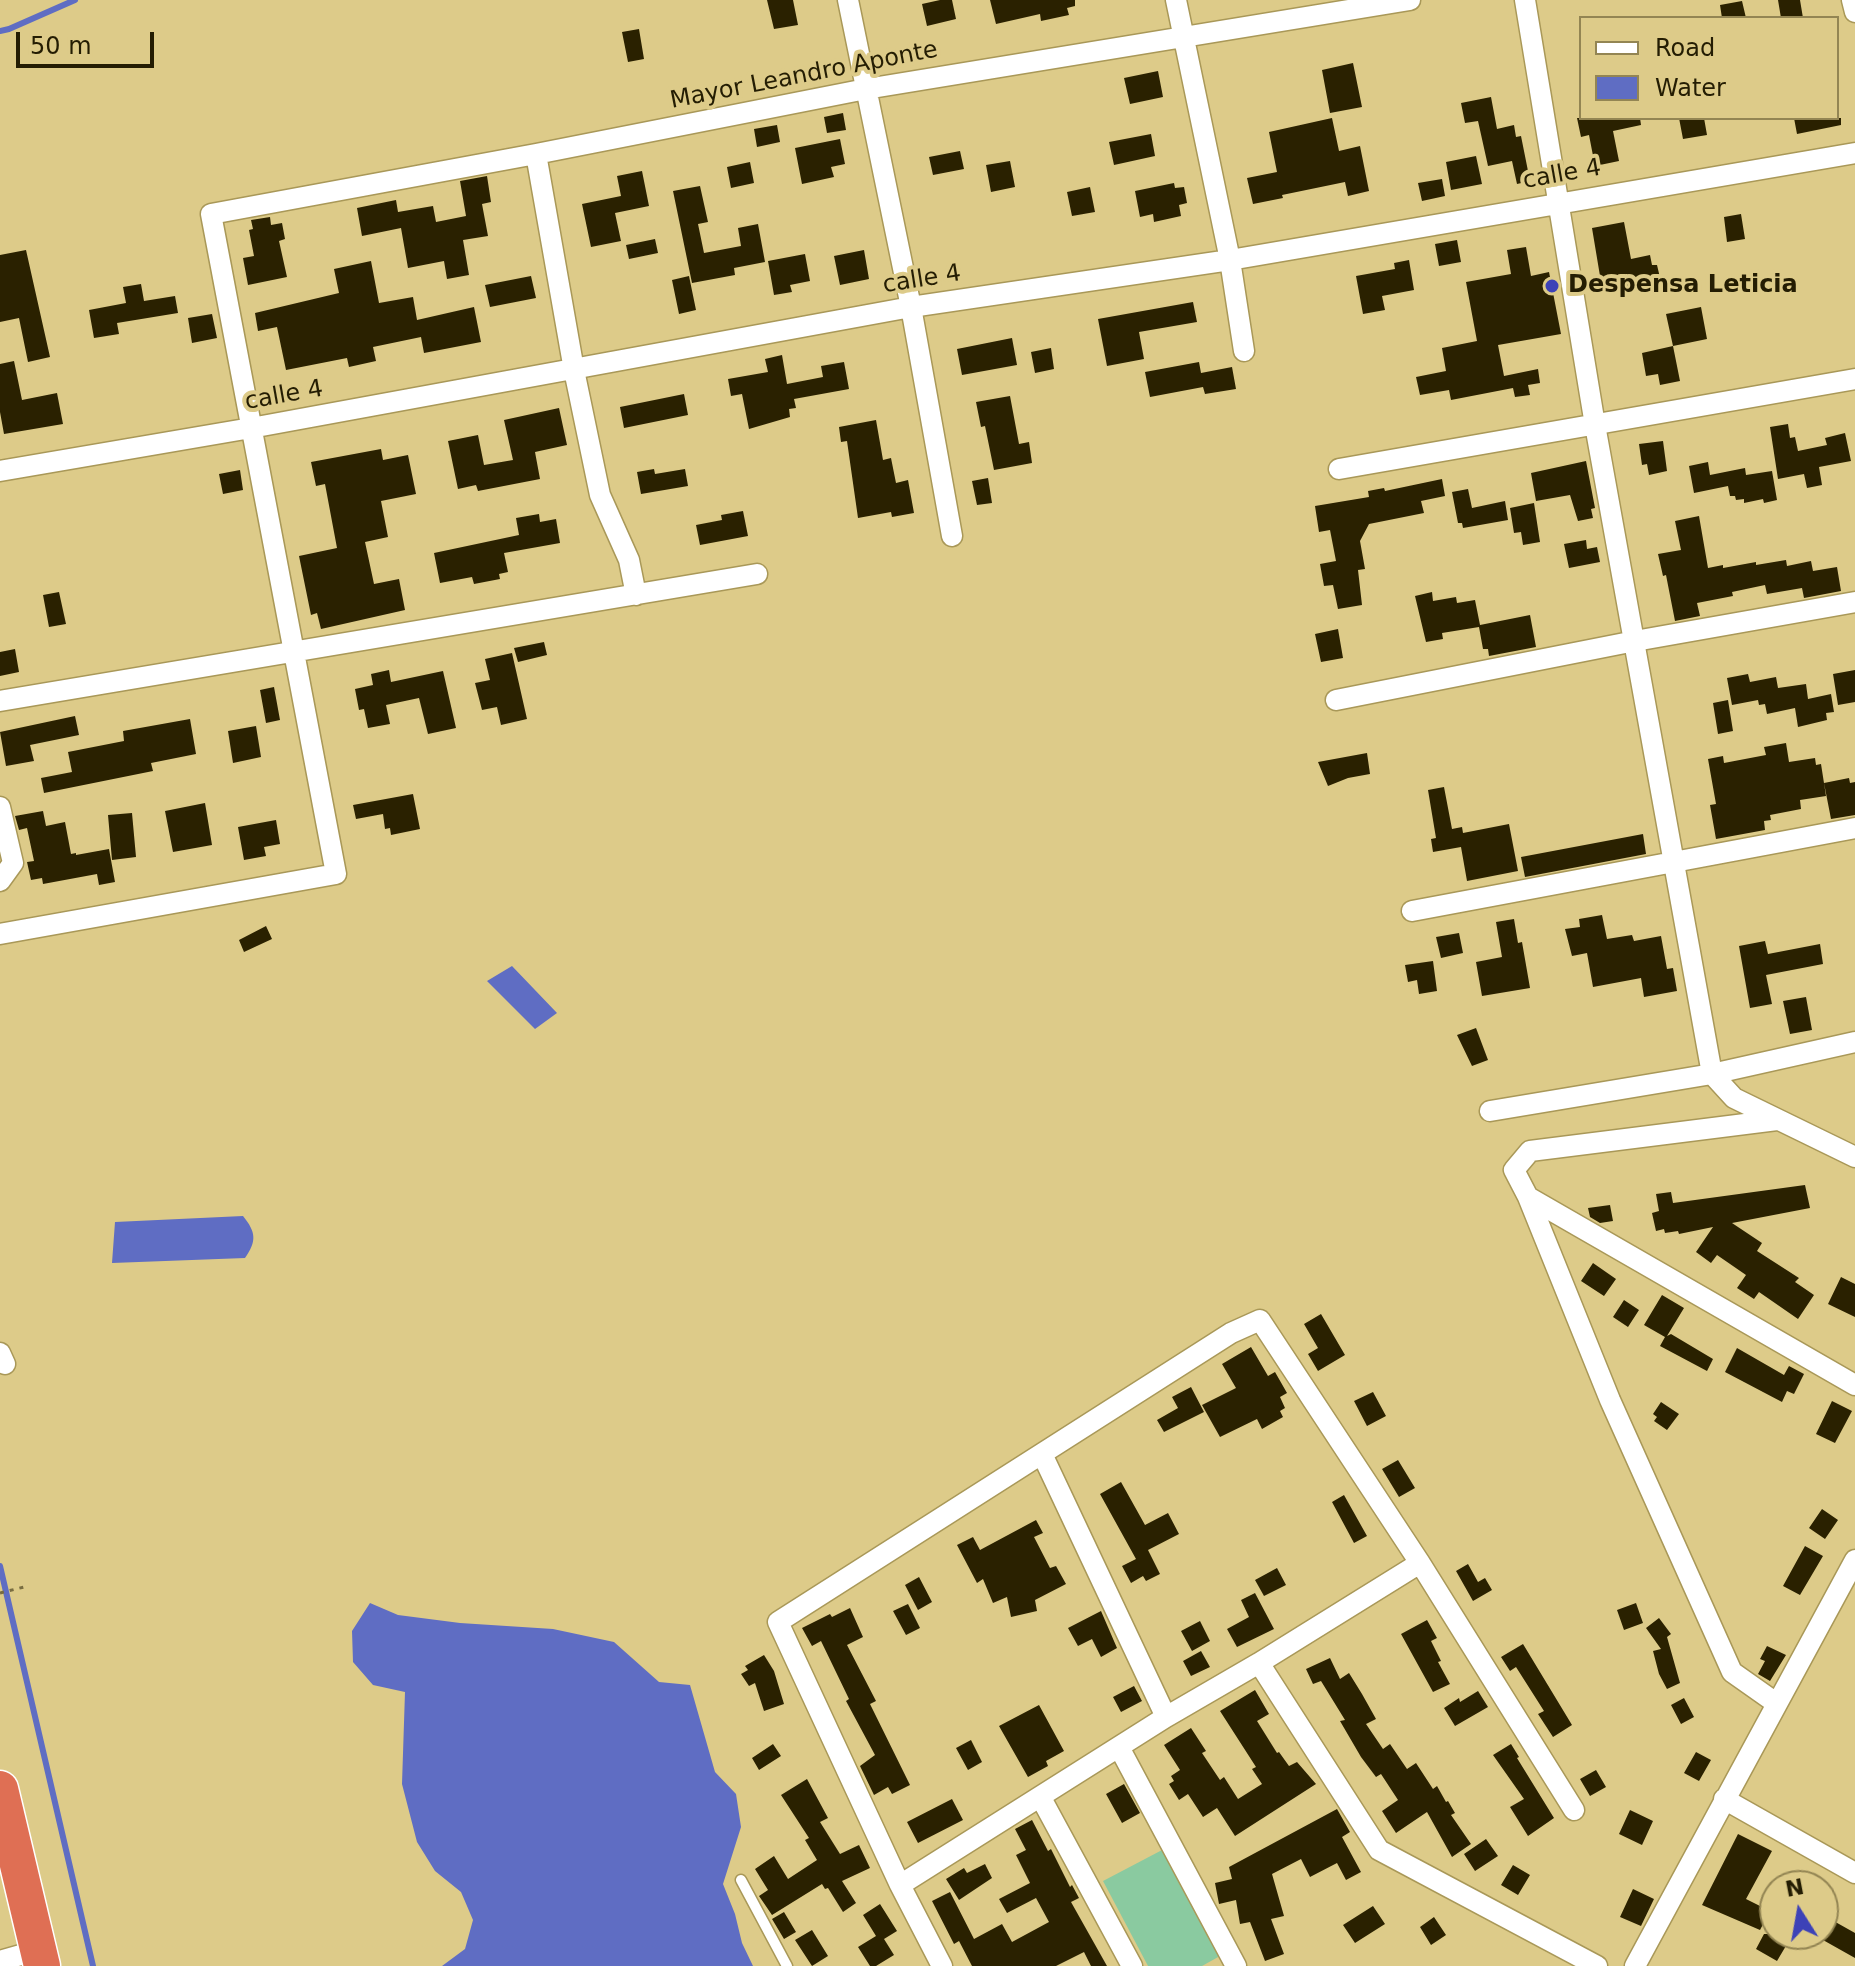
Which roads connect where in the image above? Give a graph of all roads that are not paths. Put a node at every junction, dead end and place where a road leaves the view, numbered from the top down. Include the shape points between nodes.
1 (848, 0) edge
2 (1176, 0) edge
3 (1410, 0) edge
4 (1525, 0) edge
5 (1852, 0) edge
6 (1855, 12) edge
7 (1182, 37) junction
8 (866, 89) junction
9 (1855, 153) edge
10 (536, 154) junction
11 (1557, 202) junction
12 (1230, 260) junction
13 (911, 307) junction
14 (1244, 351) dead end
15 (574, 370) junction
16 (1855, 379) edge
17 (1595, 425) junction
18 (251, 428) junction
19 (1339, 469) dead end
20 (0, 471) edge
21 (952, 536) dead end
22 (757, 574) dead end
23 (636, 595) junction
24 (1855, 602) edge
25 (1635, 641) junction
26 (296, 650) junction
27 (1336, 700) dead end
28 (0, 701) edge
29 (0, 807) edge
30 (1855, 828) edge
31 (1675, 862) junction
32 (0, 881) edge
33 (1412, 911) dead end
34 (0, 934) edge
35 (1855, 1042) edge
36 (1712, 1074) junction
37 (1490, 1111) dead end
38 (1777, 1120) junction
39 (1855, 1157) edge
40 (1528, 1197) junction
41 (1855, 1385) edge
42 (1042, 1454) junction
43 (1855, 1560) edge
44 (1420, 1563) junction
45 (1259, 1663) junction
46 (1776, 1703) junction
47 (1166, 1717) junction
48 (1120, 1749) junction
49 (0, 1789) edge
50 (1041, 1798) junction
51 (1724, 1799) junction
52 (1574, 1810) dead end
53 (1855, 1873) edge
54 (741, 1880) dead end
55 (900, 1885) junction
56 (40, 1958) edge
57 (0, 1961) edge
58 (787, 1966) edge
59 (942, 1966) edge
60 (1132, 1966) edge
61 (1236, 1966) edge
62 (1597, 1966) edge
63 (1635, 1966) edge

1 - 8 street
2 - 7 street
3 - 7 street, Mayor Leandro Aponte
4 - 11 street
5 - 6 street
7 - 8 street, Mayor Leandro Aponte
7 - 12 street
8 - 10 street, Mayor Leandro Aponte
8 - 13 street
9 - 11 street, calle 4
10 - 15 street
10 - 18 street, Mayor Leandro Aponte via 211,214
11 - 12 street, calle 4
11 - 17 street
12 - 13 street, calle 4
12 - 14 street
13 - 15 street, calle 4
13 - 21 street
15 - 18 street, calle 4
15 - 23 street via 600,495 629,560
16 - 17 street
17 - 19 street
17 - 25 street
18 - 20 street, calle 4
18 - 26 street
22 - 23 street
23 - 26 street
24 - 25 street
25 - 27 street
25 - 31 street
26 - 28 street
26 - 34 street via 336,874
29 - 32 street via 13,863
30 - 31 street
31 - 33 street
31 - 36 street
35 - 36 street
36 - 37 street
36 - 38 street via 1734,1098
38 - 39 street
38 - 40 street via 1530,1151 1514,1170
40 - 41 street
40 - 46 street via 1610,1400 1732,1672
42 - 44 street via 1231,1333 1260,1320
42 - 47 street
42 - 55 street via 778,1622
43 - 46 street
44 - 45 street
44 - 52 street
45 - 47 street
45 - 62 street via 1379,1850
46 - 51 street
47 - 48 street
48 - 50 street
48 - 61 street
49 - 56 highway
50 - 55 street
50 - 60 street
51 - 53 street
51 - 63 street
54 - 58 lane
55 - 59 street
56 - 57 street

